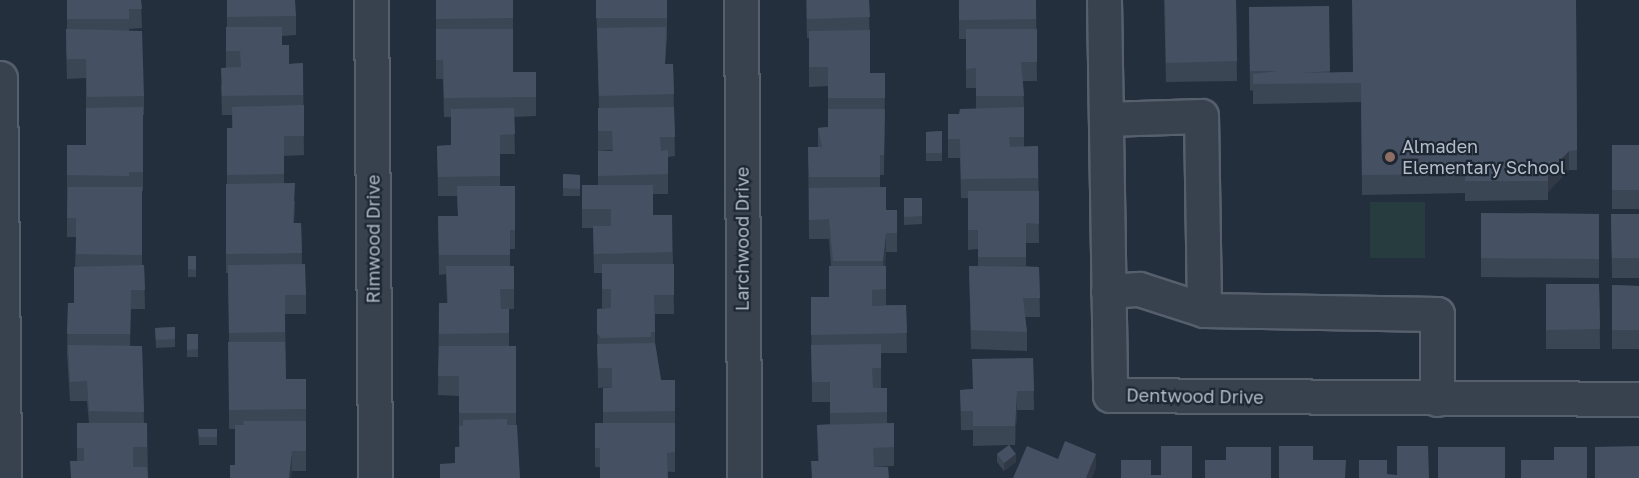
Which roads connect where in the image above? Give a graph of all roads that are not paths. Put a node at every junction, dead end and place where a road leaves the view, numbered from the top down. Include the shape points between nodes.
1 (371, 0) edge
2 (741, 0) edge
3 (1104, 0) edge
4 (0, 78) edge
5 (1106, 119) junction
6 (1108, 291) junction
7 (1204, 310) junction
8 (1437, 399) junction
9 (1639, 399) edge
10 (4, 478) edge
11 (375, 478) edge
12 (744, 478) edge

1 - 11 street, Rimwood Drive
2 - 12 street, Larchwood Drive
3 - 5 street, Dentwood Drive
4 - 10 street
5 - 6 street, Dentwood Drive
5 - 7 street via 1201,116
6 - 7 street via 1139,289
6 - 8 street, Dentwood Drive via 1110,395
7 - 8 street via 1437,314
8 - 9 street, Dentwood Drive

